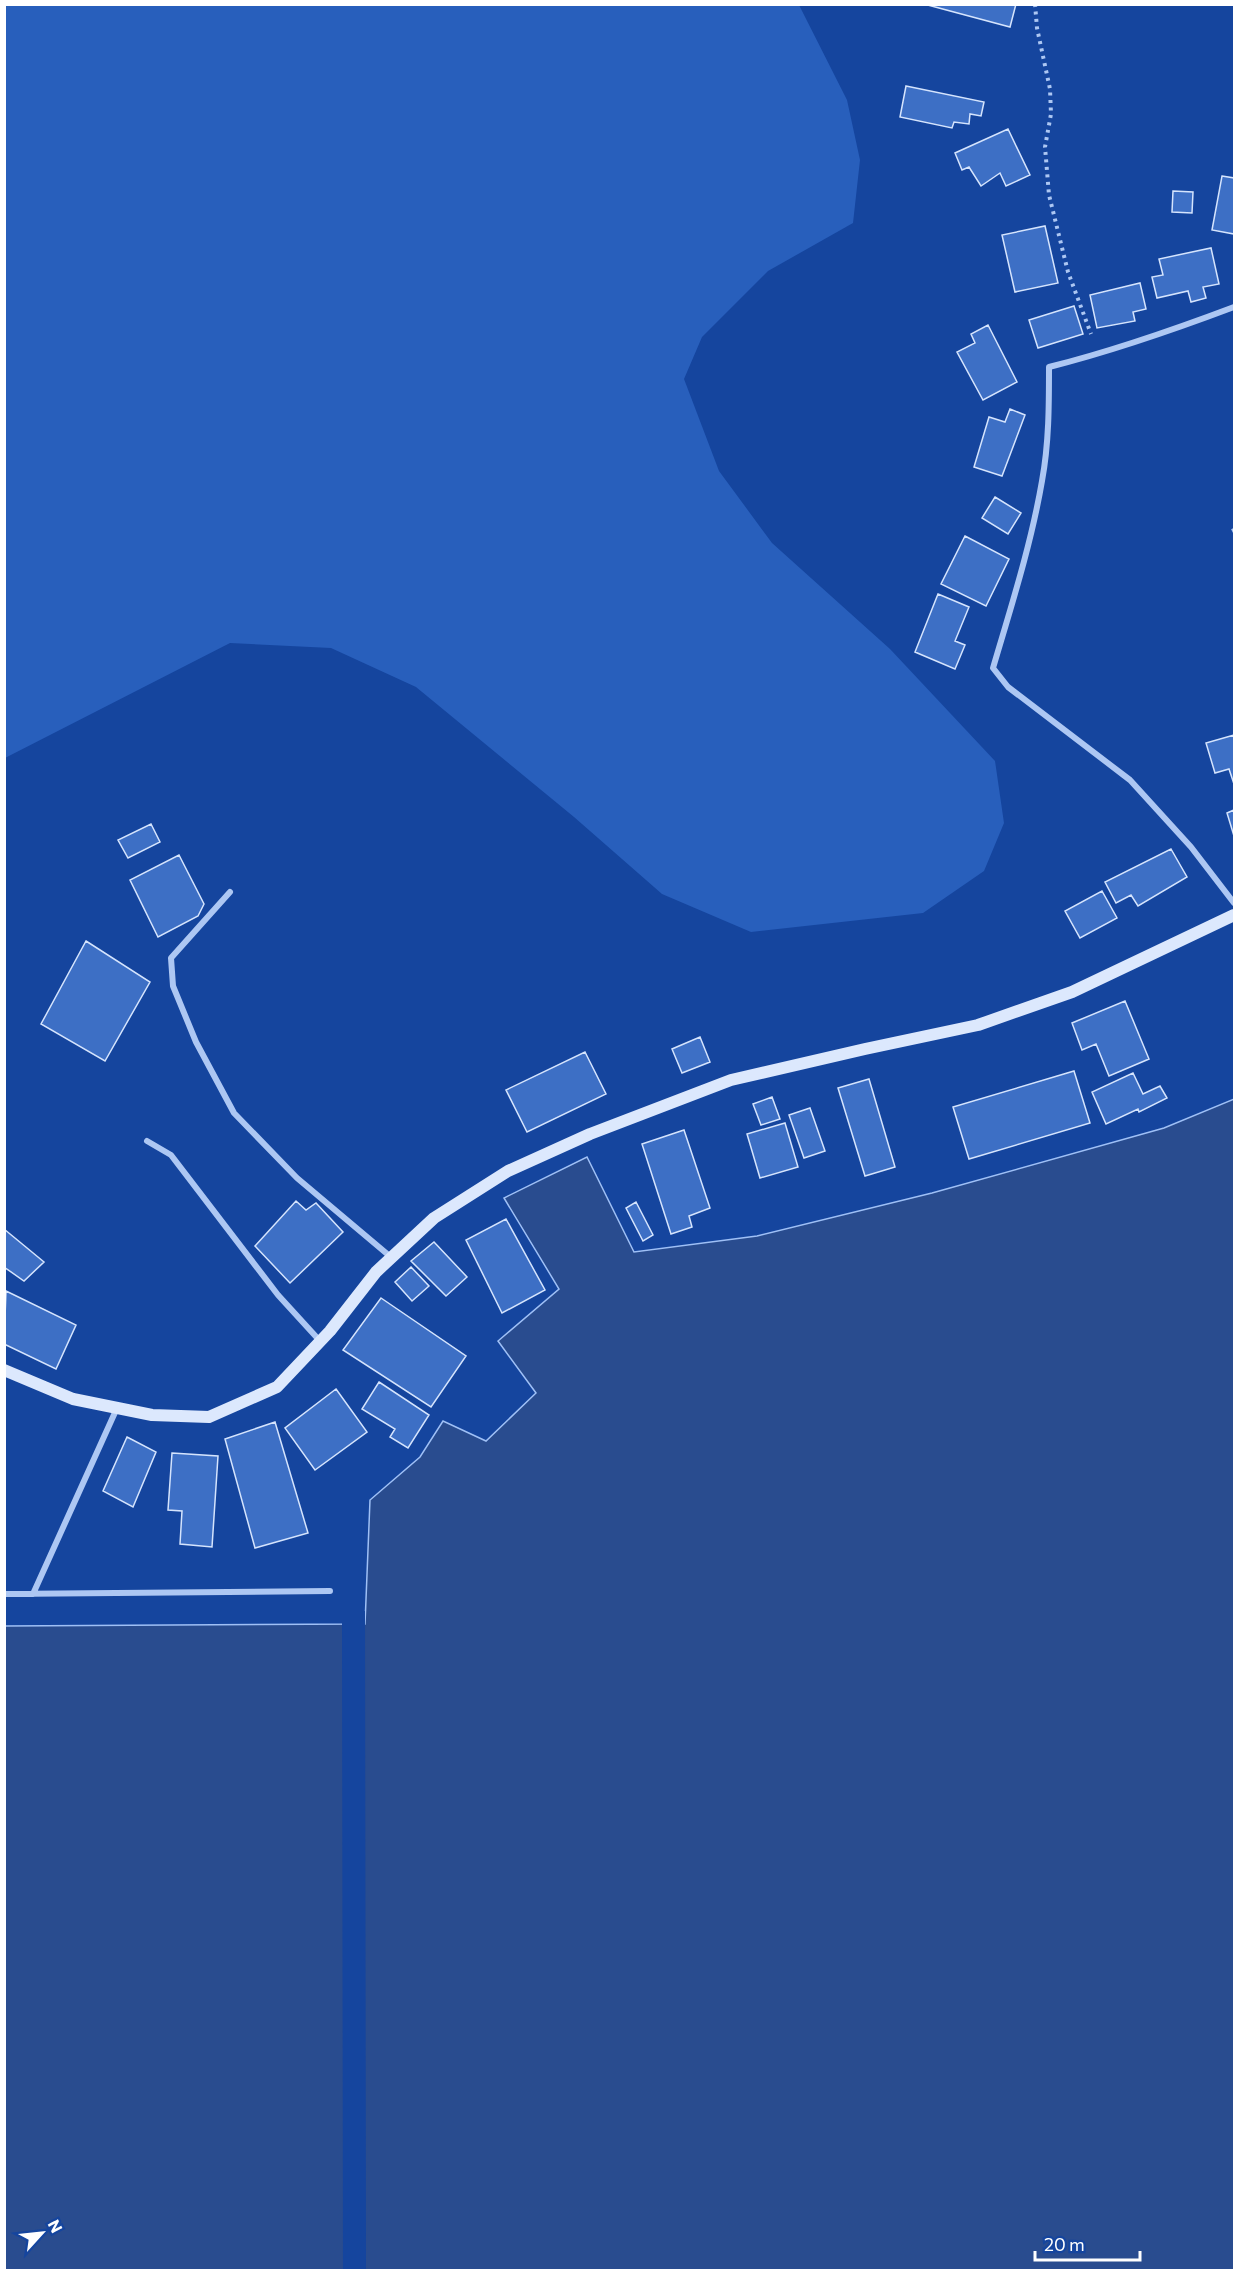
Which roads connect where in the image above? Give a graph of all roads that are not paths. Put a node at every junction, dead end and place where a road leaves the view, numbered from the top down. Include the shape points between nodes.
1 (1234, 307) edge
2 (230, 892) dead end
3 (1234, 903) edge
4 (1234, 915) edge
5 (147, 1141) dead end
6 (392, 1258) junction
7 (320, 1341) junction
8 (4, 1370) edge
9 (117, 1408) junction
10 (330, 1591) dead end
11 (4, 1594) edge
12 (33, 1594) junction

1 - 3 street via 1162,334 1049,367 1049,421 1042,481 993,668 1008,687 1130,780 1191,847
2 - 6 street via 171,958 173,986 196,1042 234,1113 297,1178
4 - 6 street via 1072,992 978,1026 731,1080 590,1134 508,1171 434,1218
5 - 7 street via 171,1155 278,1296
6 - 7 street
7 - 9 street via 277,1387 209,1417 152,1415
8 - 9 street via 73,1399
9 - 12 street
10 - 12 street
11 - 12 street

